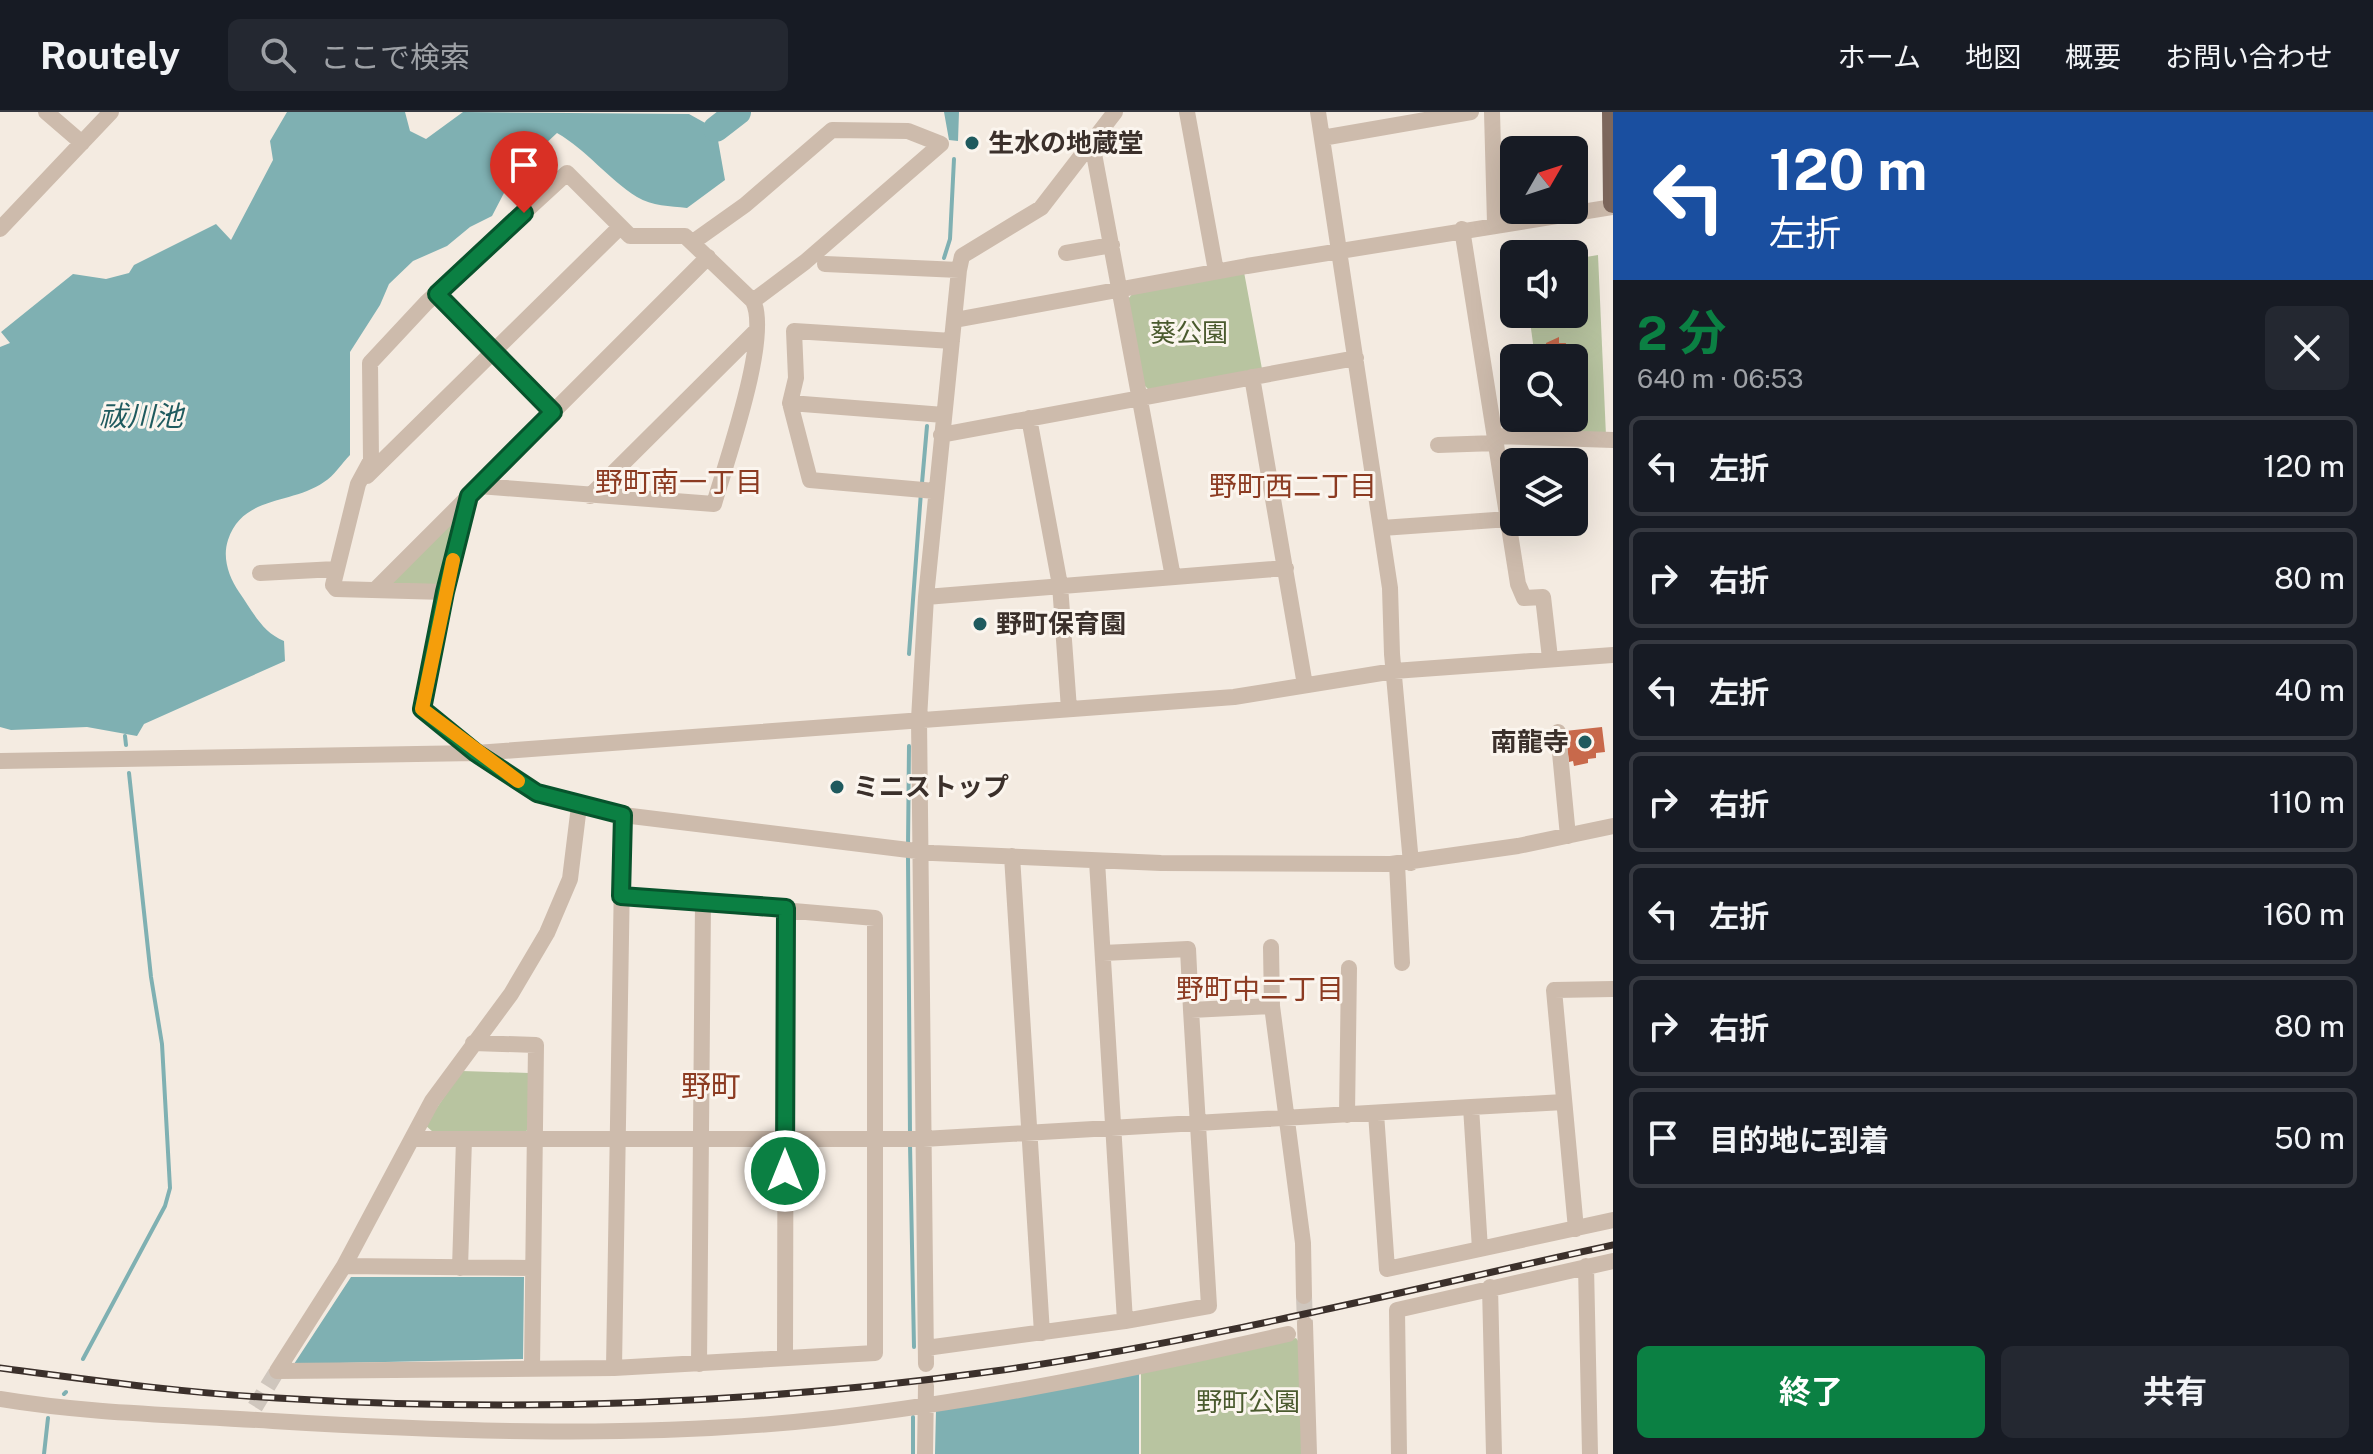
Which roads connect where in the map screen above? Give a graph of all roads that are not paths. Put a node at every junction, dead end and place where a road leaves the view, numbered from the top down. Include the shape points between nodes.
1 (46, 112) edge
2 (111, 112) edge
3 (1115, 112) edge
4 (1187, 112) edge
5 (1318, 112) edge
6 (1471, 112) edge
7 (1492, 112) edge
8 (1612, 112) edge
9 (1322, 138) junction
10 (82, 143) junction
11 (1092, 143) junction
12 (1613, 205) edge
13 (1495, 223) junction
14 (619, 228) junction
15 (0, 229) edge
16 (1462, 229) junction
17 (693, 242) junction
18 (1112, 245) junction
19 (1340, 250) junction
20 (1066, 253) dead end
21 (708, 257) junction
22 (960, 263) junction
23 (825, 264) dead end
24 (1216, 271) junction
25 (1121, 290) junction
26 (437, 294) junction
27 (753, 301) junction
28 (955, 320) junction
29 (757, 330) junction
30 (952, 341) junction
31 (493, 352) junction
32 (1356, 358) junction
33 (1252, 377) junction
34 (1140, 399) junction
35 (790, 403) junction
36 (553, 412) junction
37 (944, 415) junction
38 (1029, 418) junction
39 (941, 435) junction
40 (1496, 440) junction
41 (1613, 440) edge
42 (1438, 445) dead end
43 (1500, 464) edge
44 (358, 484) junction
45 (474, 491) junction
46 (933, 491) junction
47 (590, 496) junction
48 (1500, 520) edge
49 (1382, 528) junction
50 (1511, 536) edge
51 (1286, 568) junction
52 (336, 569) junction
53 (260, 573) dead end
54 (1173, 577) junction
55 (1060, 585) junction
56 (376, 589) junction
57 (445, 592) junction
58 (926, 597) junction
59 (1613, 655) edge
60 (1550, 658) junction
61 (1394, 671) junction
62 (1305, 685) junction
63 (1069, 709) junction
64 (919, 719) junction
65 (1558, 732) dead end
66 (476, 753) junction
67 (0, 761) edge
68 (579, 806) junction
69 (623, 815) junction
70 (1613, 826) edge
71 (1568, 836) junction
72 (911, 850) junction
73 (1012, 856) junction
74 (1097, 861) junction
75 (1404, 863) junction
76 (621, 896) junction
77 (703, 901) junction
78 (786, 908) junction
79 (1271, 947) dead end
80 (1103, 953) junction
81 (1402, 963) dead end
82 (1349, 968) dead end
83 (1613, 989) edge
84 (1272, 1006) junction
85 (1191, 1010) junction
86 (473, 1043) junction
87 (1564, 1102) junction
88 (1471, 1107) junction
89 (1376, 1113) junction
90 (1347, 1115) junction
91 (1288, 1118) junction
92 (1198, 1124) junction
93 (1113, 1129) junction
94 (1029, 1134) junction
95 (412, 1139) junction
96 (464, 1139) junction
97 (534, 1139) junction
98 (915, 1139) junction
99 (617, 1140) junction
100 (701, 1140) junction
101 (785, 1140) junction
102 (875, 1140) junction
103 (1613, 1220) edge
104 (1576, 1229) junction
105 (1480, 1249) junction
106 (1613, 1261) edge
107 (344, 1266) junction
108 (1586, 1266) junction
109 (460, 1268) junction
110 (533, 1268) junction
111 (1490, 1287) junction
112 (1304, 1296) tunnel mouth
113 (1125, 1321) junction
114 (1305, 1324) tunnel mouth
115 (1042, 1333) junction
116 (1288, 1334) dead end
117 (785, 1358) junction
118 (699, 1364) junction
119 (614, 1368) junction
120 (532, 1369) junction
121 (926, 1386) dead end
122 (0, 1399) edge
123 (925, 1405) junction
124 (925, 1454) edge
125 (1309, 1454) edge
126 (1399, 1454) edge
127 (1494, 1454) edge
128 (1590, 1454) edge

1 - 10 street
2 - 10 street
3 - 11 street
4 - 24 street
5 - 9 street
6 - 9 street
7 - 13 street
8 - 12 main road
9 - 19 street
10 - 15 street
11 - 18 street
11 - 22 street via 1041,208
12 - 13 street
13 - 16 street
14 - 17 street via 630,236 685,236
14 - 26 street via 567,173
14 - 31 street
16 - 19 street
16 - 40 street
17 - 21 street
17 - 27 street via 832,130 908,131 941,144
18 - 20 street
18 - 25 street
19 - 24 street
19 - 32 street
21 - 27 street
21 - 36 street
22 - 23 street
22 - 28 street
24 - 25 street
25 - 28 street
25 - 34 street
26 - 31 street
26 - 44 street via 370,363 371,460
27 - 29 street
28 - 30 street
29 - 47 street
29 - 47 street via 756,351 714,504
30 - 35 street via 794,331 796,378
30 - 37 street
31 - 36 street
31 - 44 street
32 - 33 street
32 - 49 street
33 - 34 street
33 - 51 street
34 - 38 street
34 - 54 street
35 - 37 street
35 - 46 street via 810,480
36 - 45 street
37 - 39 street
38 - 39 street
38 - 55 street
39 - 46 street
40 - 41 street
40 - 42 street
40 - 43 street
44 - 52 street
45 - 47 street
45 - 56 street
45 - 57 street
46 - 58 street
48 - 49 street
49 - 61 street
50 - 60 street via 1524,598 1543,597
51 - 54 street
51 - 62 street
52 - 53 street
52 - 56 street via 336,589
54 - 55 street
55 - 58 street
55 - 63 street
56 - 57 street
57 - 66 street via 422,709
58 - 64 street
59 - 60 street
60 - 61 street
61 - 62 street
61 - 75 street
62 - 63 street via 1234,697
63 - 64 street
64 - 66 street
64 - 72 street
65 - 71 street
66 - 67 street
66 - 68 street via 537,793
68 - 69 street
68 - 86 street via 570,879 560,907 511,994
69 - 72 street
69 - 76 street
70 - 71 street
71 - 75 street
72 - 73 street
72 - 98 street
73 - 74 street
73 - 94 street
74 - 75 street
74 - 80 street
75 - 81 street
76 - 77 street
76 - 99 street
77 - 78 street
77 - 100 street
78 - 101 street
78 - 102 street via 875,918
79 - 84 street
80 - 85 street via 1188,949
80 - 93 street
82 - 90 street
83 - 87 street via 1554,990
84 - 85 street
84 - 91 street
85 - 92 street
86 - 95 street
86 - 97 street via 536,1045
87 - 88 street
87 - 104 street
88 - 89 street
88 - 105 street
89 - 90 street
89 - 105 street via 1387,1269
90 - 91 street
91 - 92 street
91 - 112 street
92 - 93 street
92 - 113 street via 1209,1306
93 - 94 street
93 - 113 street
94 - 98 street
94 - 115 street
95 - 96 street
95 - 107 street
96 - 97 street
96 - 109 street
97 - 99 street
97 - 110 street
98 - 102 street
98 - 115 street via 926,1356
99 - 100 street
99 - 119 street
100 - 101 street
100 - 118 street
101 - 102 street
101 - 117 street
102 - 117 street via 875,1353
103 - 104 street
104 - 105 street
106 - 108 street
107 - 109 street
107 - 120 street via 277,1371
108 - 111 street
108 - 128 street
109 - 110 street
110 - 120 street
111 - 126 street via 1397,1310
111 - 127 street
113 - 115 street
114 - 125 street
116 - 123 street via 1051,1385
117 - 118 street
118 - 119 street
119 - 120 street
121 - 123 street
122 - 123 street via 244,1419 536,1431 713,1427
123 - 124 street

